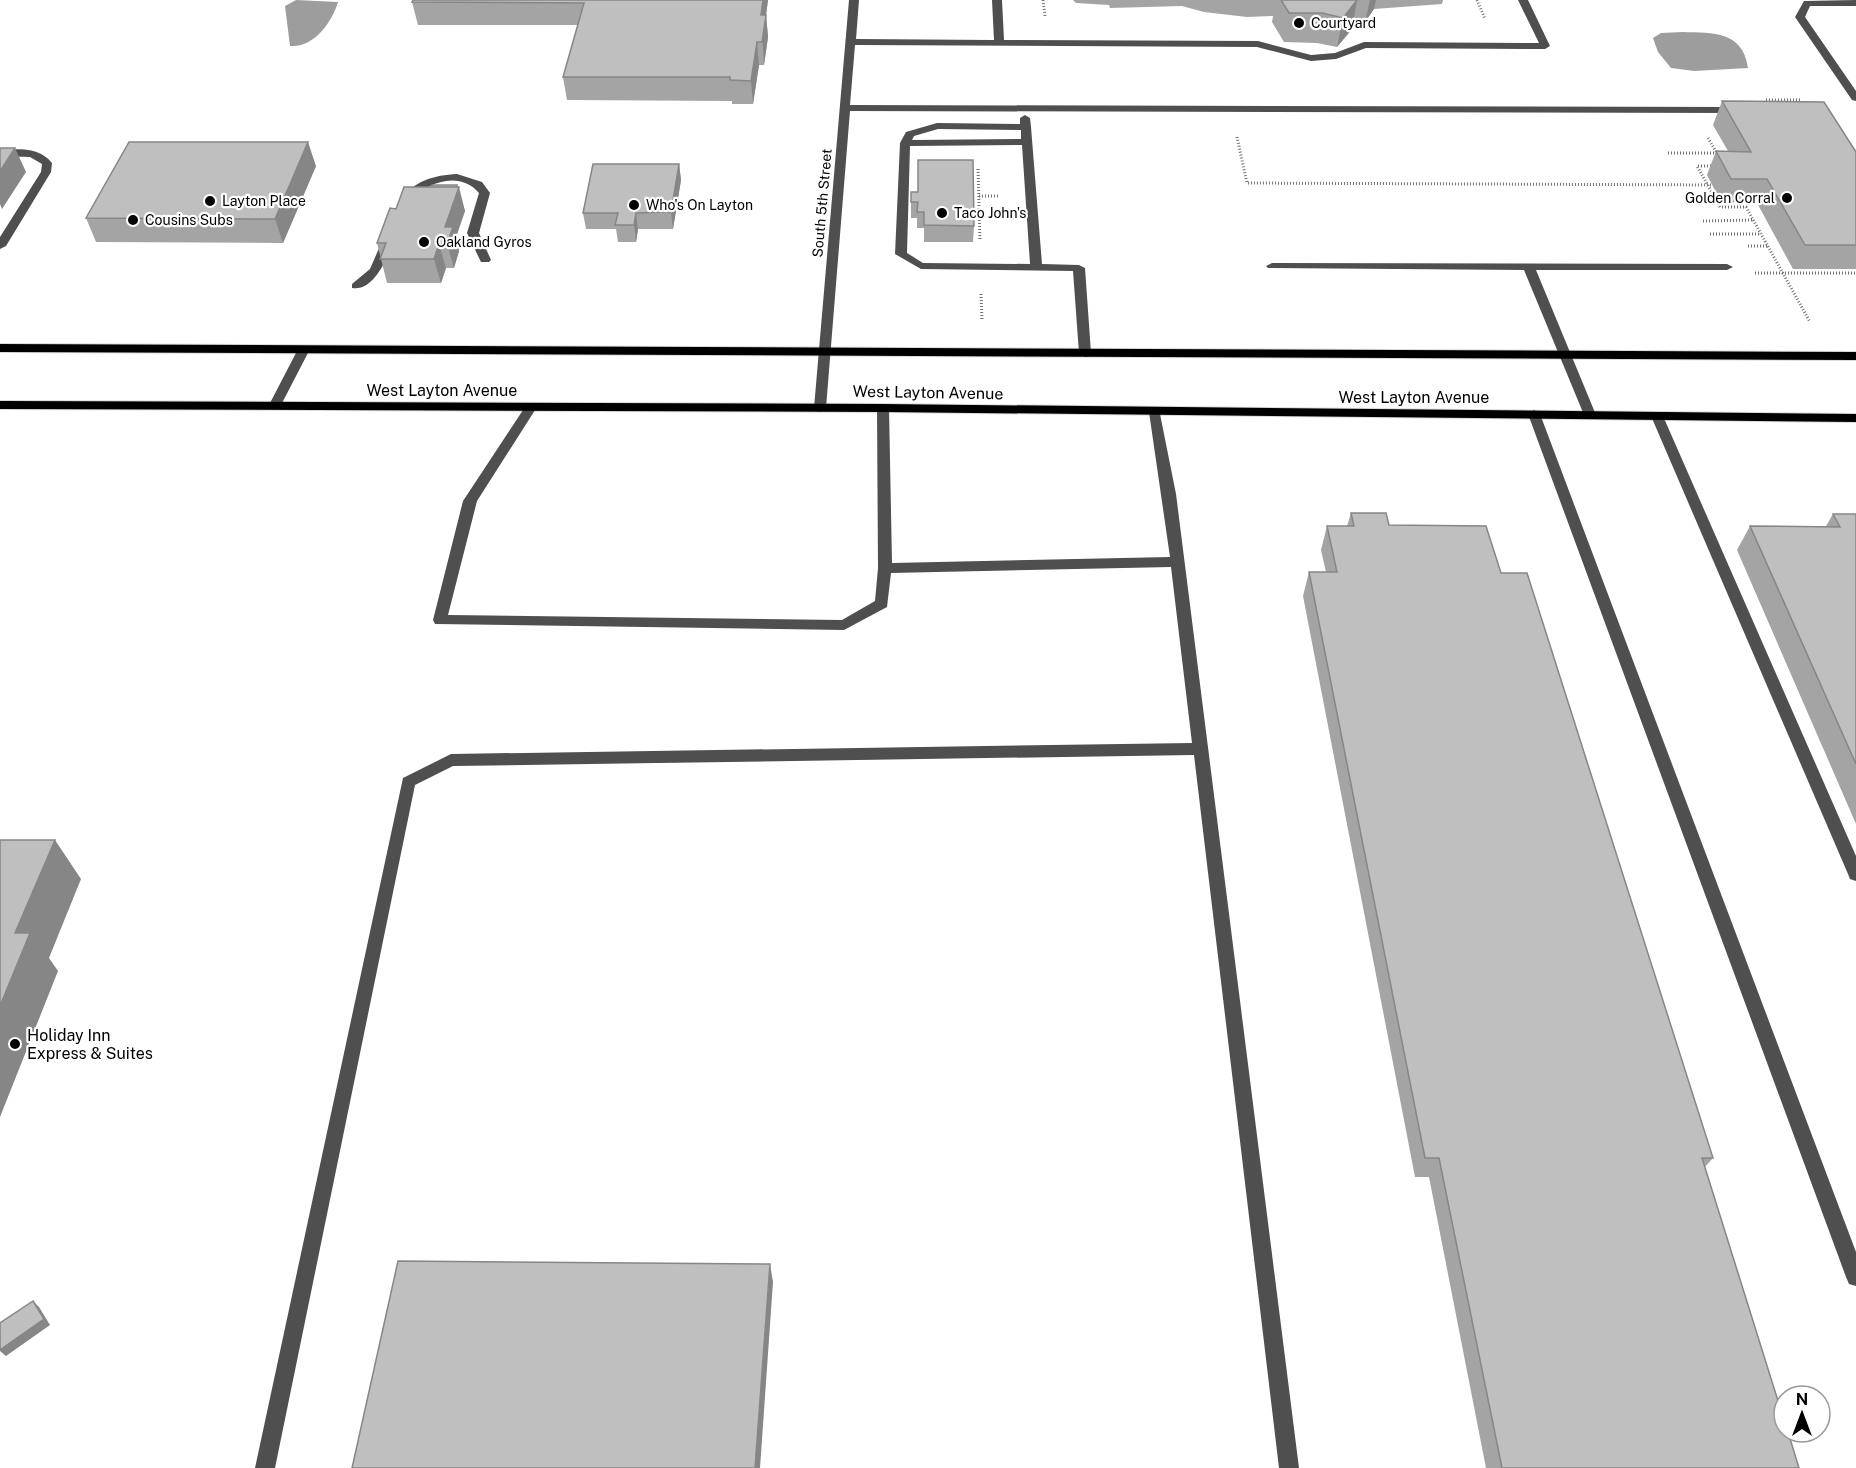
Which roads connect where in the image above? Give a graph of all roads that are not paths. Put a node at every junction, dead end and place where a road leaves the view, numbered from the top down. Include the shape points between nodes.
1 (854, 0) edge
2 (997, 0) edge
3 (1523, 0) edge
4 (1856, 3) edge
5 (850, 42) junction
6 (999, 43) junction
7 (1856, 98) edge
8 (844, 108) junction
9 (1025, 108) junction
10 (1748, 110) edge
11 (1026, 126) junction
12 (905, 142) junction
13 (1027, 142) junction
14 (0, 153) edge
15 (402, 208) edge
16 (393, 229) edge
17 (0, 246) edge
18 (485, 260) dead end
19 (1272, 266) dead end
20 (1036, 267) junction
21 (1528, 267) junction
22 (1727, 267) road end
23 (356, 286) dead end
24 (0, 348) edge
25 (303, 351) junction
26 (825, 352) junction
27 (1085, 353) junction
28 (1566, 355) junction
29 (1856, 356) edge
30 (0, 405) edge
31 (275, 405) junction
32 (531, 407) junction
33 (820, 408) junction
34 (883, 408) junction
35 (1155, 412) junction
36 (1534, 414) junction
37 (1590, 415) junction
38 (1657, 416) junction
39 (1856, 418) edge
40 (1176, 562) junction
41 (885, 568) junction
42 (1200, 749) junction
43 (1856, 874) edge
44 (1856, 1277) edge
45 (265, 1468) edge
46 (1289, 1468) edge

1 - 5 street, South 5th Street
2 - 6 street
3 - 6 street via 1545,46 1364,45 1342,56 1316,58 1258,44
4 - 7 street via 1808,3 1800,16
5 - 6 street
5 - 8 street, South 5th Street
8 - 9 street
8 - 26 street, South 5th Street
9 - 10 street
9 - 11 street
11 - 12 street via 937,126 910,134
11 - 13 street
12 - 13 street
12 - 20 street via 901,255 921,266
13 - 20 street
14 - 17 street via 31,153 47,164 46,172
15 - 18 street via 406,197 436,180 455,178 481,185 485,194 473,233
16 - 23 street via 375,271
19 - 21 street
20 - 27 street via 1079,267
21 - 22 street
21 - 28 street
24 - 25 main road
25 - 26 main road
25 - 31 street
26 - 27 main road
26 - 33 street, South 5th Street
27 - 28 main road
28 - 29 main road
28 - 37 street
30 - 31 main road, West Layton Avenue
31 - 32 main road, West Layton Avenue
32 - 33 main road, West Layton Avenue
32 - 41 street via 470,501 440,620 844,625 882,603
33 - 34 main road, West Layton Avenue
34 - 35 main road, West Layton Avenue
34 - 41 street
35 - 36 main road, West Layton Avenue
35 - 40 street
36 - 37 main road, West Layton Avenue
36 - 44 street
37 - 38 main road, West Layton Avenue
38 - 39 main road, West Layton Avenue
38 - 43 street
40 - 41 street
40 - 42 street
42 - 45 street via 452,760 408,782
42 - 46 street

